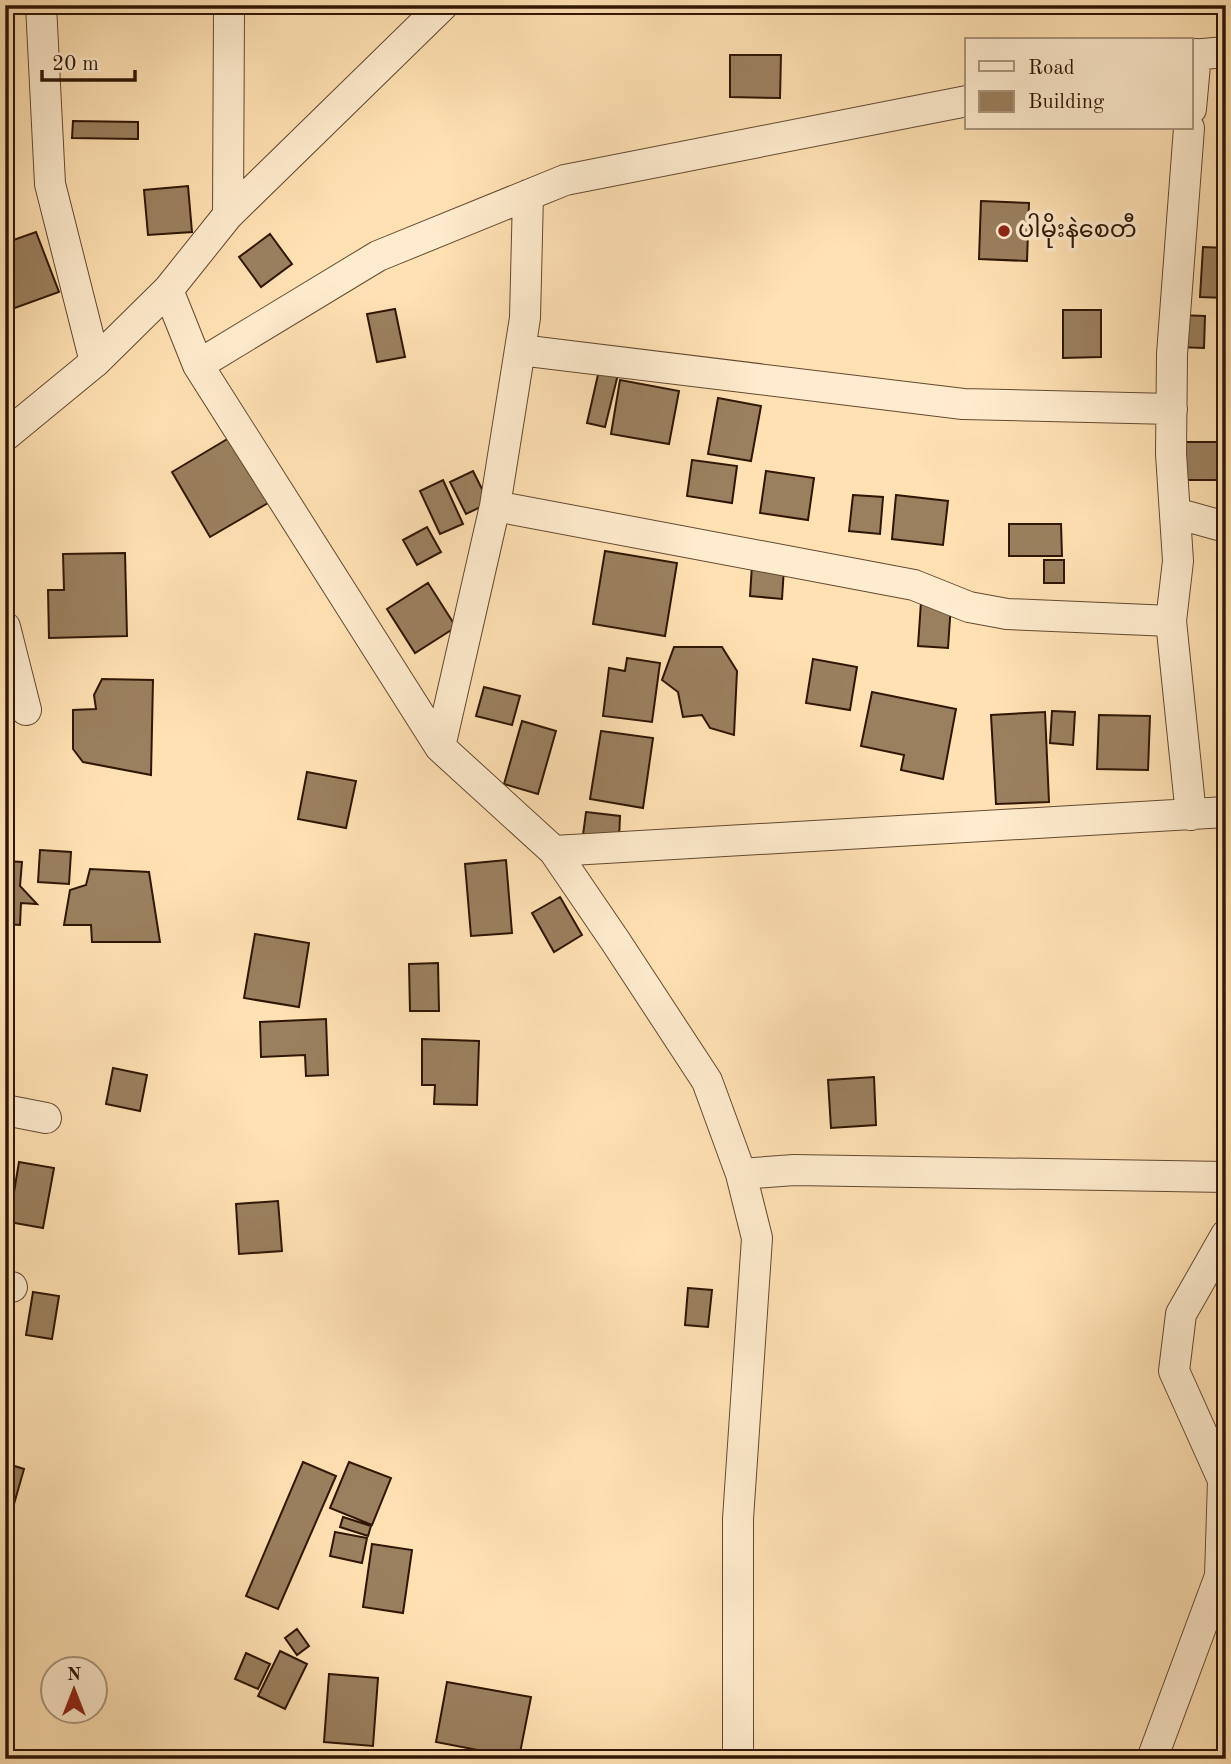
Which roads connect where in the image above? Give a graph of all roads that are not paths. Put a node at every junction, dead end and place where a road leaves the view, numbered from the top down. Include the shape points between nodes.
1 (41, 5) edge
2 (229, 5) edge
3 (443, 5) edge
4 (1226, 52) edge
5 (1193, 54) edge
6 (1192, 82) edge
7 (965, 101) edge
8 (1189, 130) edge
9 (528, 194) junction
10 (228, 215) junction
11 (168, 290) junction
12 (520, 350) junction
13 (95, 362) junction
14 (198, 365) junction
15 (1172, 409) junction
16 (5, 436) edge
17 (495, 506) junction
18 (1175, 513) junction
19 (1226, 527) edge
20 (1171, 621) junction
21 (5, 627) edge
22 (26, 710) dead end
23 (440, 747) junction
24 (1226, 812) edge
25 (1191, 815) junction
26 (554, 851) junction
27 (5, 1110) edge
28 (46, 1118) dead end
29 (741, 1174) junction
30 (1226, 1177) edge
31 (1226, 1235) edge
32 (738, 1759) edge
33 (1152, 1759) edge

1 - 13 street via 50,184
2 - 10 street
3 - 10 street
4 - 5 street
5 - 6 street
7 - 9 street via 565,180
8 - 15 street
9 - 12 street
9 - 14 street via 378,256
10 - 11 street
11 - 13 street
11 - 14 street
12 - 15 street via 963,404
12 - 17 street
13 - 16 street
14 - 23 street
15 - 18 street
17 - 20 street via 914,585 969,607 1007,614
17 - 23 street
18 - 19 street
18 - 20 street via 1178,561
20 - 25 street
21 - 22 street
23 - 26 street
24 - 25 street
25 - 26 street
26 - 29 street via 707,1081
27 - 28 street
29 - 30 street via 794,1170
29 - 32 street via 757,1238 738,1519
31 - 33 street via 1181,1314 1174,1371 1223,1480 1220,1576

